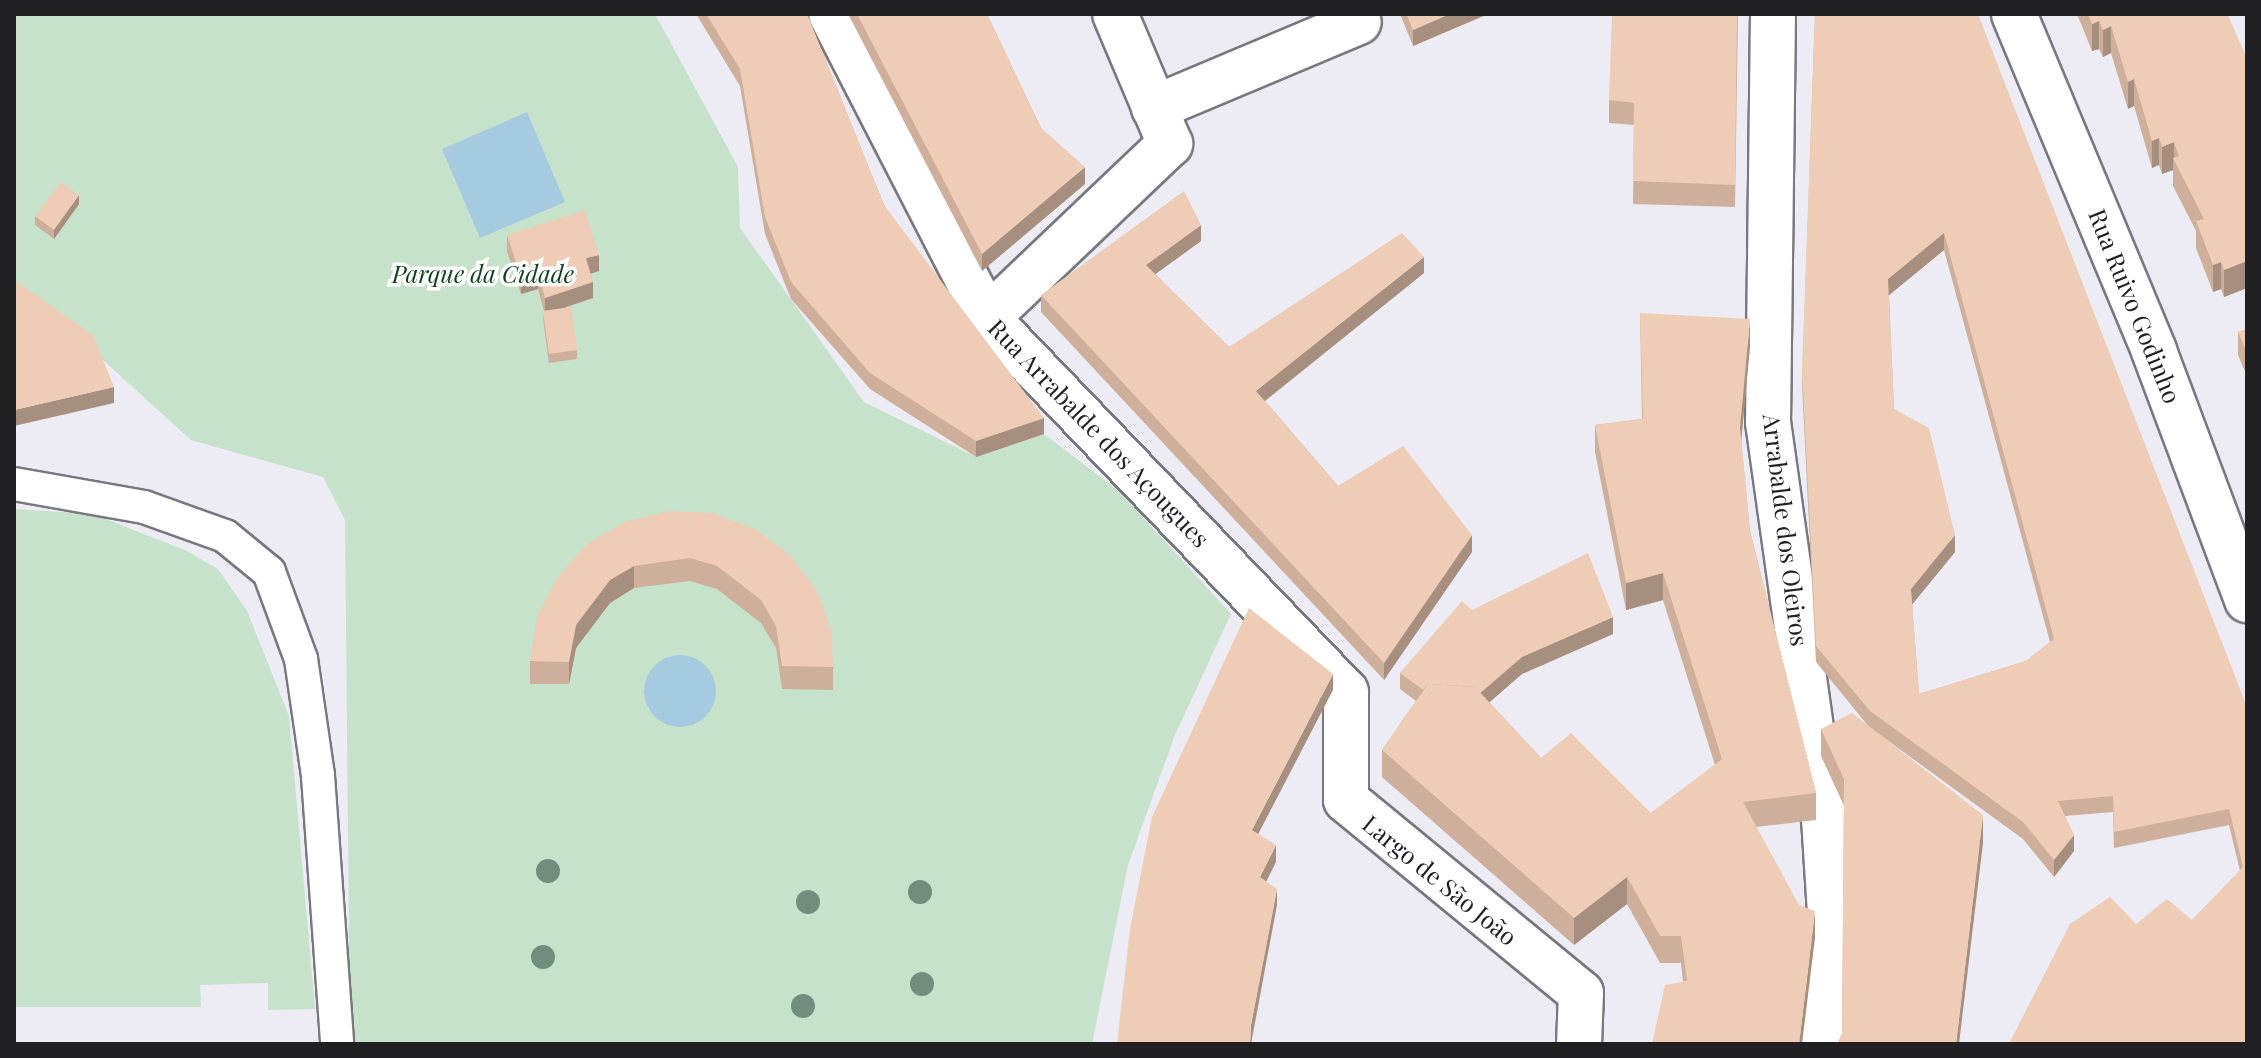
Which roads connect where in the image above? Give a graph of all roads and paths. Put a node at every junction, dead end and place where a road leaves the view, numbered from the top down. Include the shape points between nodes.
1 (831, 14) edge
2 (1115, 14) edge
3 (1773, 14) edge
4 (2014, 14) edge
5 (1359, 22) dead end
6 (1154, 108) junction
7 (987, 318) junction
8 (14, 484) edge
9 (2247, 600) edge
10 (1346, 692) joint
11 (337, 1044) edge
12 (1579, 1044) edge
13 (1821, 1044) edge

1 - 7 street, Rua Arrabalde dos Açougues
2 - 6 street
3 - 13 street, Arrabalde dos Oleiros via 1768,422 1824,818 1832,944
4 - 9 street, Rua Ruivo Godinho via 2154,351
5 - 6 street
6 - 7 street via 1170,144
7 - 10 street, Rua Arrabalde dos Açougues
8 - 11 lane via 144,507 225,536 269,572 301,659 316,761
10 - 12 street, Largo de São João via 1346,800 1581,993

